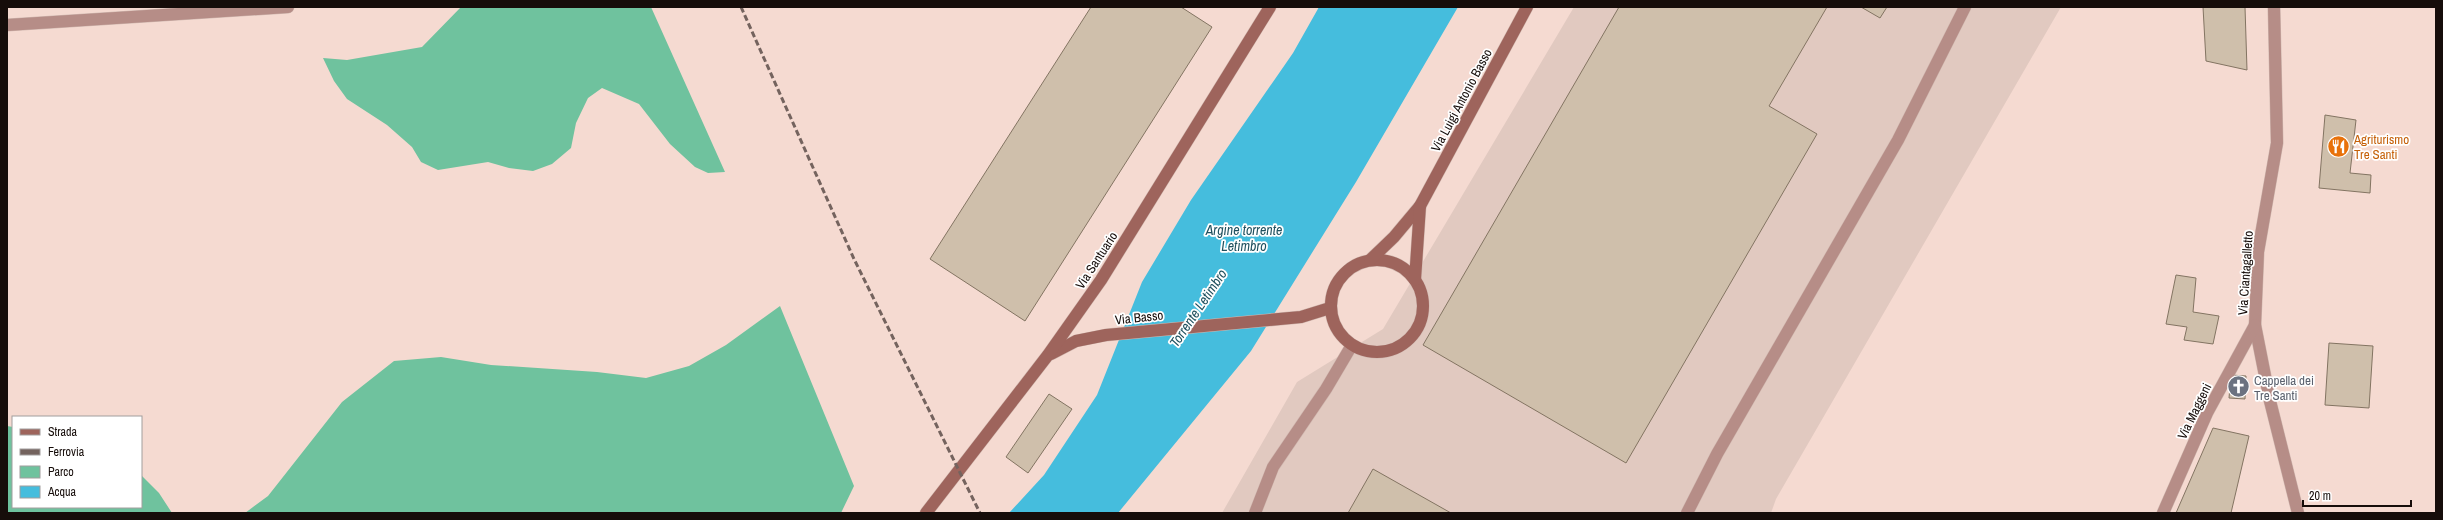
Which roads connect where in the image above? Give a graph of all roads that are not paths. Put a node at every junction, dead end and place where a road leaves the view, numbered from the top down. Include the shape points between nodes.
1 (288, 7) edge
2 (1270, 7) edge
3 (1527, 7) edge
4 (1965, 7) edge
5 (2274, 7) edge
6 (7, 25) edge
7 (1420, 206) junction
8 (1370, 260) junction
9 (1416, 280) junction
10 (1330, 308) junction
11 (2255, 325) junction
12 (1352, 345) junction
13 (1048, 355) junction
14 (926, 513) edge
15 (1255, 513) edge
16 (1687, 513) edge
17 (2162, 513) edge
18 (2298, 513) edge

1 - 6 street
2 - 13 main road, Via Santuario via 1101,280
3 - 7 main road, Via Luigi Antonio Basso
4 - 16 street via 1898,140 1721,447
5 - 11 street, Via Ciantagalletto via 2276,142 2258,252
7 - 8 main road, Via Luigi Antonio Basso
7 - 9 main road, Via Luigi Antonio Basso
8 - 9 main road, Via Luigi Antonio Basso via 1383,259 1395,263 1407,270
8 - 10 main road, Via Luigi Antonio Basso via 1356,264 1345,272 1334,288
9 - 12 main road, Via Luigi Antonio Basso via 1422,294 1423,310 1419,325 1410,338 1398,347 1382,352 1367,351
10 - 12 main road, Via Luigi Antonio Basso via 1333,323
10 - 13 main road, Via Basso via 1309,316 1106,335 1076,341
11 - 17 street, Via Maggeni via 2207,413
11 - 18 street, Via Ciantagalletto via 2270,402
12 - 15 street via 1326,389 1273,467
13 - 14 main road, Via Santuario

